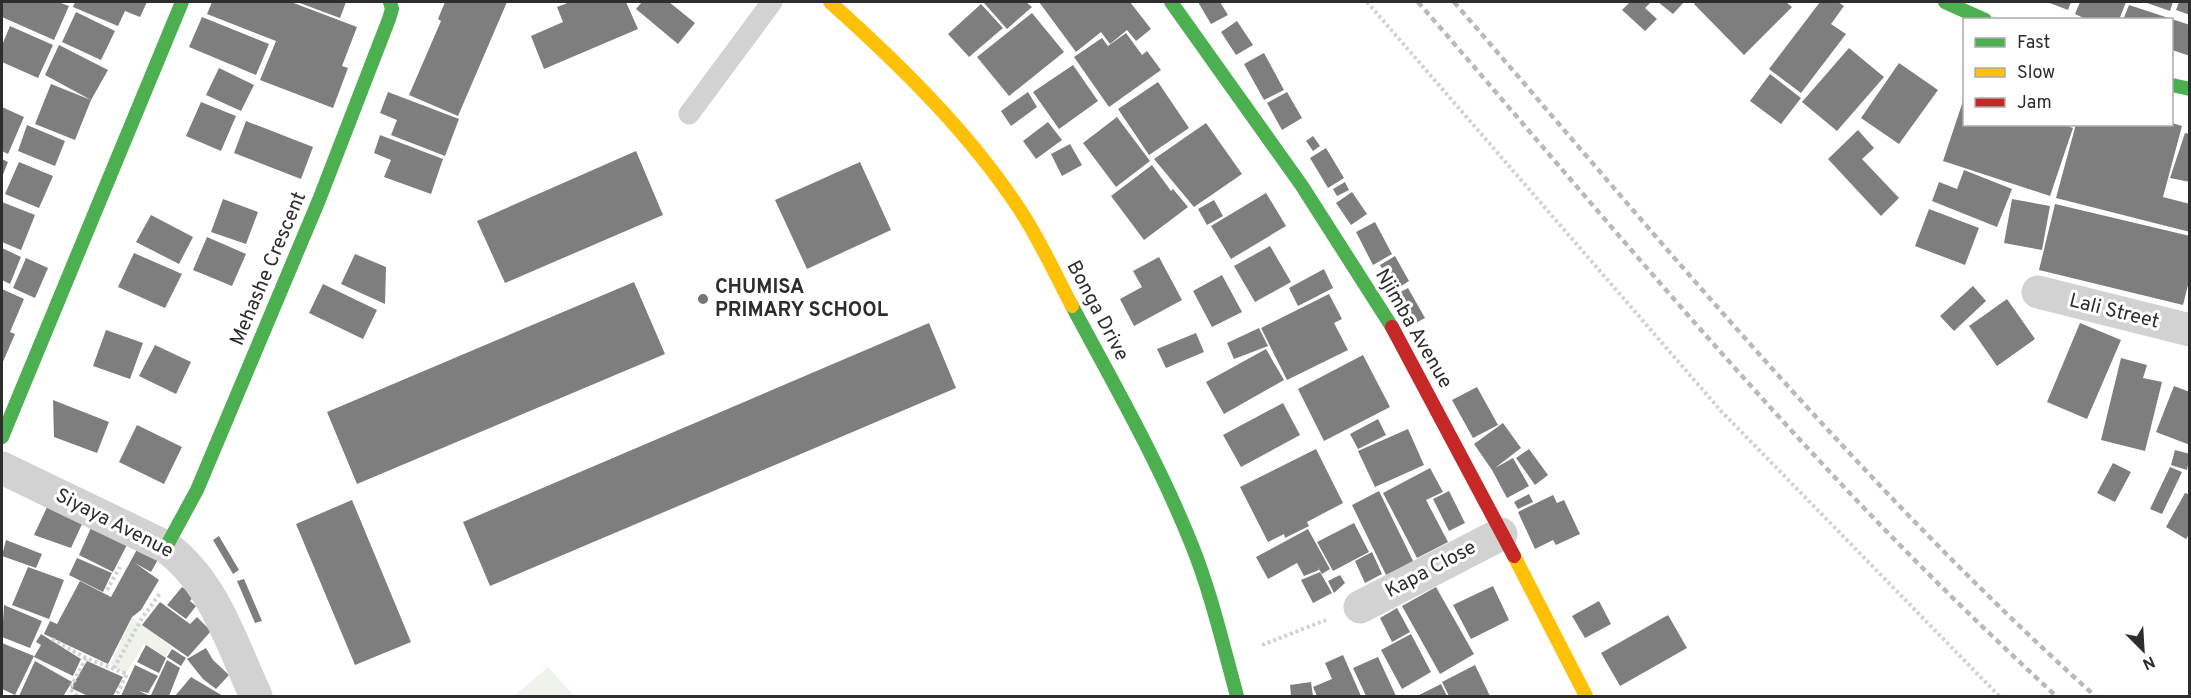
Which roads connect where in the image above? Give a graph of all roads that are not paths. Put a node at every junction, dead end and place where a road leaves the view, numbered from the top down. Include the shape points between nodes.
1 (182, 2) edge
2 (390, 2) edge
3 (772, 2) edge
4 (830, 2) edge
5 (1171, 2) edge
6 (1945, 2) edge
7 (1981, 18) edge
8 (2173, 85) edge
9 (2190, 89) edge
10 (688, 114) dead end
11 (2038, 292) dead end
12 (2190, 330) edge
13 (2, 437) edge
14 (2, 468) edge
15 (1501, 534) junction
16 (166, 547) junction
17 (1360, 607) road end
18 (256, 696) edge
19 (1237, 696) edge
20 (1586, 696) edge

1 - 13 street
2 - 16 street, Mehashe Crescent via 389,19 319,200 197,490
3 - 10 lane
4 - 19 street, Bonga Drive via 883,50 983,159 1021,212 1157,464 1192,545
5 - 15 street, Njimba Avenue via 1320,210 1437,410
6 - 7 street
8 - 9 street
11 - 12 street, Lali Street
14 - 16 street, Siyaya Avenue
15 - 17 street, Kapa Close
15 - 20 street, Njimba Avenue
16 - 18 street, Siyaya Avenue via 180,557 206,589

